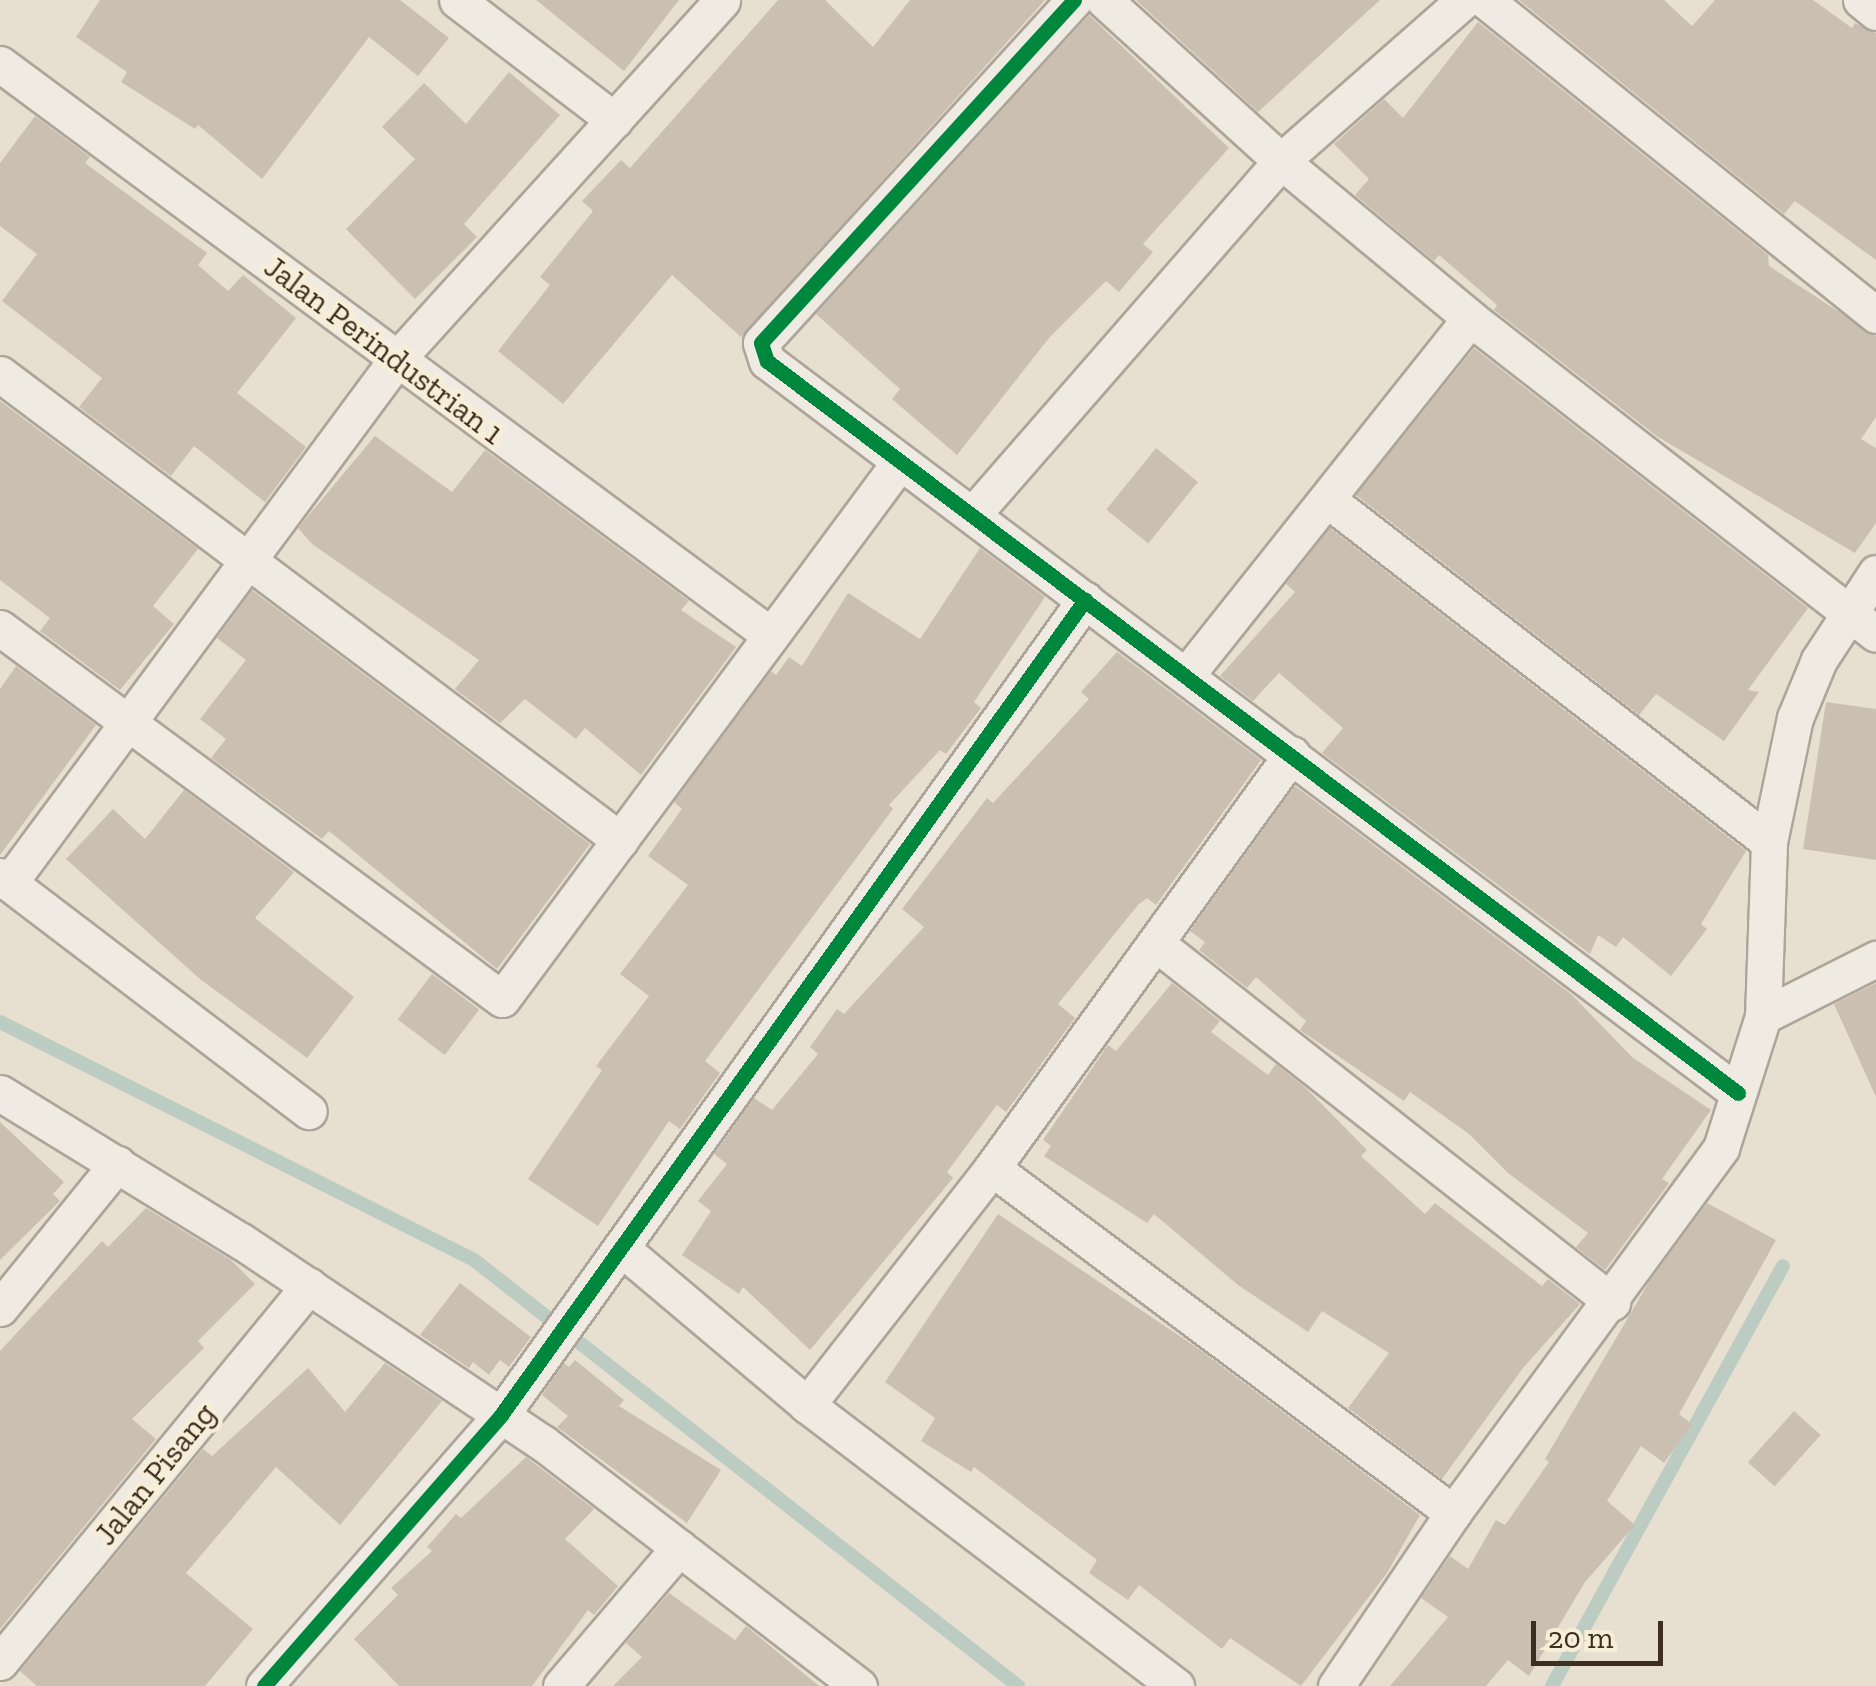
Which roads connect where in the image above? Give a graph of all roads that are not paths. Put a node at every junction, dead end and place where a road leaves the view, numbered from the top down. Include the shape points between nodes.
1 (457, 0) edge
2 (722, 0) edge
3 (1074, 0) edge
4 (1104, 0) edge
5 (1464, 0) edge
6 (1485, 0) edge
7 (1861, 0) edge
8 (1876, 12) edge
9 (1, 68) edge
10 (614, 120) junction
11 (1281, 161) junction
12 (1876, 315) edge
13 (1470, 318) junction
14 (396, 360) junction
15 (0, 374) edge
16 (899, 463) junction
17 (1328, 500) junction
18 (974, 514) junction
19 (247, 558) junction
20 (1876, 573) edge
21 (1086, 600) junction
22 (1862, 624) edge
23 (0, 628) edge
24 (769, 634) junction
25 (1188, 673) junction
26 (126, 725) junction
27 (1292, 754) junction
28 (620, 840) junction
29 (1770, 842) junction
30 (4, 880) edge
31 (1158, 945) junction
32 (1876, 959) edge
33 (1763, 1016) junction
34 (0, 1093) edge
35 (1738, 1093) junction
36 (309, 1111) dead end
37 (118, 1164) junction
38 (992, 1168) junction
39 (622, 1248) junction
40 (309, 1286) junction
41 (1612, 1302) junction
42 (0, 1308) edge
43 (807, 1404) junction
44 (501, 1415) junction
45 (1454, 1513) junction
46 (679, 1548) junction
47 (0, 1662) edge
48 (0, 1672) edge
49 (12, 1686) edge
50 (264, 1686) edge
51 (561, 1686) edge
52 (859, 1686) edge
53 (1176, 1686) edge
54 (1336, 1686) edge

1 - 10 street
2 - 10 street
3 - 16 street via 762,342 767,361
4 - 11 street
5 - 11 street
6 - 12 street
7 - 8 street
9 - 14 street, Jalan Perindustrian 1
10 - 14 street
11 - 13 street
11 - 18 street
13 - 17 street
13 - 22 street
14 - 19 street
14 - 24 street, Jalan Perindustrian 1
15 - 19 street
16 - 18 street
16 - 24 street
17 - 25 street
17 - 29 street
18 - 21 street
19 - 26 street
19 - 28 street
20 - 22 street
21 - 25 street
21 - 39 street
22 - 29 street via 1804,692
23 - 26 street
24 - 28 street
25 - 27 street
26 - 28 street via 497,999 506,998
26 - 30 street
27 - 31 street
27 - 35 street
29 - 33 street
30 - 36 street
31 - 38 street
31 - 41 street
32 - 33 street
33 - 35 street
34 - 37 street
35 - 41 street via 1721,1148
37 - 40 street
37 - 42 street
38 - 43 street
38 - 45 street
39 - 43 street
39 - 44 street
40 - 44 street
40 - 47 street, Jalan Pisang
41 - 45 street
43 - 53 street
44 - 46 street
44 - 50 street
45 - 54 street
46 - 51 street
46 - 52 street
48 - 49 street

